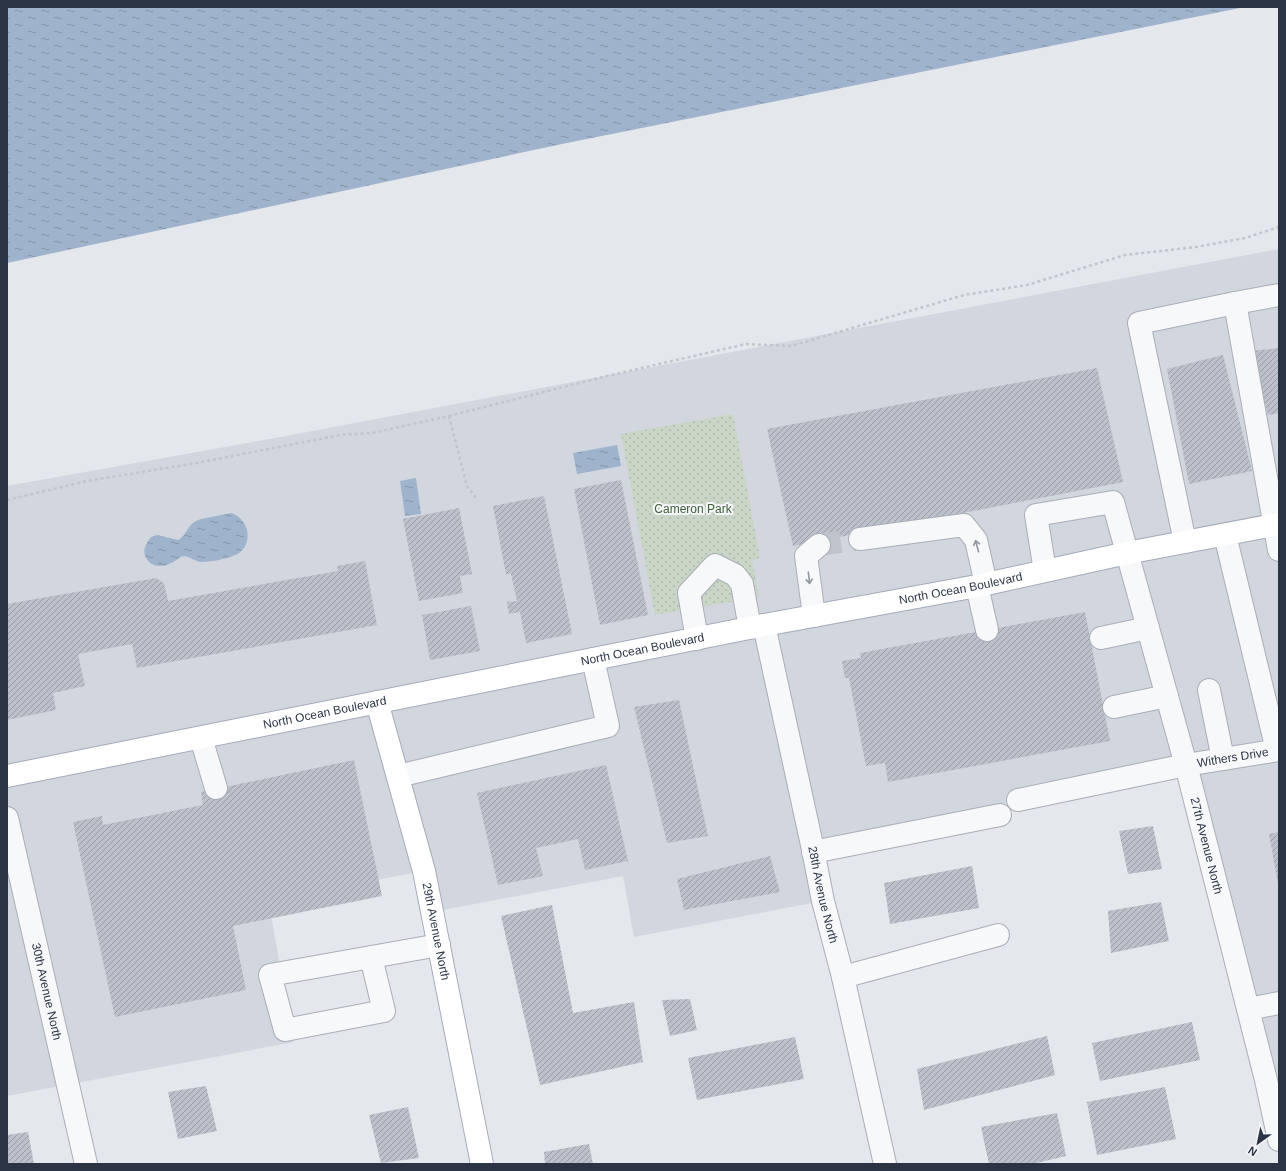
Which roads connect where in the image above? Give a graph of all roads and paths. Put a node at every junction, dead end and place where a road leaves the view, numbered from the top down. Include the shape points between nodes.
1 (1279, 227) edge
2 (1279, 295) edge
3 (1235, 303) junction
4 (449, 416) junction
5 (476, 498) dead end
6 (7, 500) edge
7 (1277, 524) edge
8 (1225, 535) junction
9 (860, 539) tunnel mouth
10 (1185, 542) junction
11 (819, 545) tunnel mouth
12 (1279, 550) edge
13 (1127, 553) junction
14 (1045, 571) junction
15 (982, 585) junction
16 (814, 616) junction
17 (757, 626) junction
18 (1148, 628) junction
19 (987, 630) dead end
20 (1101, 638) dead end
21 (697, 639) junction
22 (593, 659) junction
23 (1209, 690) dead end
24 (1167, 696) junction
25 (377, 702) junction
26 (1114, 707) dead end
27 (201, 738) junction
28 (1278, 750) edge
29 (1223, 759) junction
30 (1186, 765) junction
31 (7, 776) edge
32 (398, 776) junction
33 (216, 788) dead end
34 (1018, 800) dead end
35 (1000, 814) dead end
36 (7, 818) edge
37 (813, 852) junction
38 (998, 936) dead end
39 (439, 945) junction
40 (371, 957) junction
41 (843, 977) junction
42 (1279, 1003) edge
43 (1248, 1009) junction
44 (1279, 1140) edge
45 (86, 1164) edge
46 (482, 1164) edge
47 (885, 1164) edge

1 - 4 path via 1231,241 1125,255 1027,285 964,295 791,346 746,344
2 - 3 street
3 - 7 street
3 - 10 street via 1139,323
4 - 5 path via 467,486
4 - 6 path via 372,433 340,435 87,481
7 - 8 main road, North Ocean Boulevard
7 - 12 street
8 - 10 main road, North Ocean Boulevard
8 - 28 street
15 -> 9 street via 976,540 964,525
10 - 13 main road, North Ocean Boulevard
11 -> 16 street via 806,556
13 - 14 main road, North Ocean Boulevard
13 - 14 street, 27th Avenue North via 1113,502 1036,515
13 - 18 street, 27th Avenue North
14 - 15 main road, North Ocean Boulevard
15 - 16 main road, North Ocean Boulevard
15 - 19 street
16 - 17 main road, North Ocean Boulevard
17 - 21 main road, North Ocean Boulevard
17 - 21 street, 28th Avenue North via 742,584 735,575 715,565 690,593
17 - 37 street, 28th Avenue North
18 - 20 street
18 - 24 street, 27th Avenue North
21 - 22 main road, North Ocean Boulevard
22 - 25 main road, North Ocean Boulevard
22 - 32 street via 608,726
23 - 29 street
24 - 26 street
24 - 30 street, 27th Avenue North
25 - 27 main road, North Ocean Boulevard
25 - 32 main road, 29th Avenue North
27 - 31 main road, North Ocean Boulevard
27 - 33 street
28 - 29 street, Withers Drive
29 - 30 street, Withers Drive
30 - 34 street, Withers Drive
30 - 43 street, 27th Avenue North
32 - 39 main road, 29th Avenue North via 424,871
35 - 37 street
36 - 45 street, 30th Avenue North
37 - 41 street, 28th Avenue North
38 - 41 street
39 - 40 street
39 - 46 main road, 29th Avenue North
40 - 40 street via 270,975 285,1030 384,1011
41 - 47 street, 28th Avenue North
42 - 43 street
43 - 44 street, 27th Avenue North

